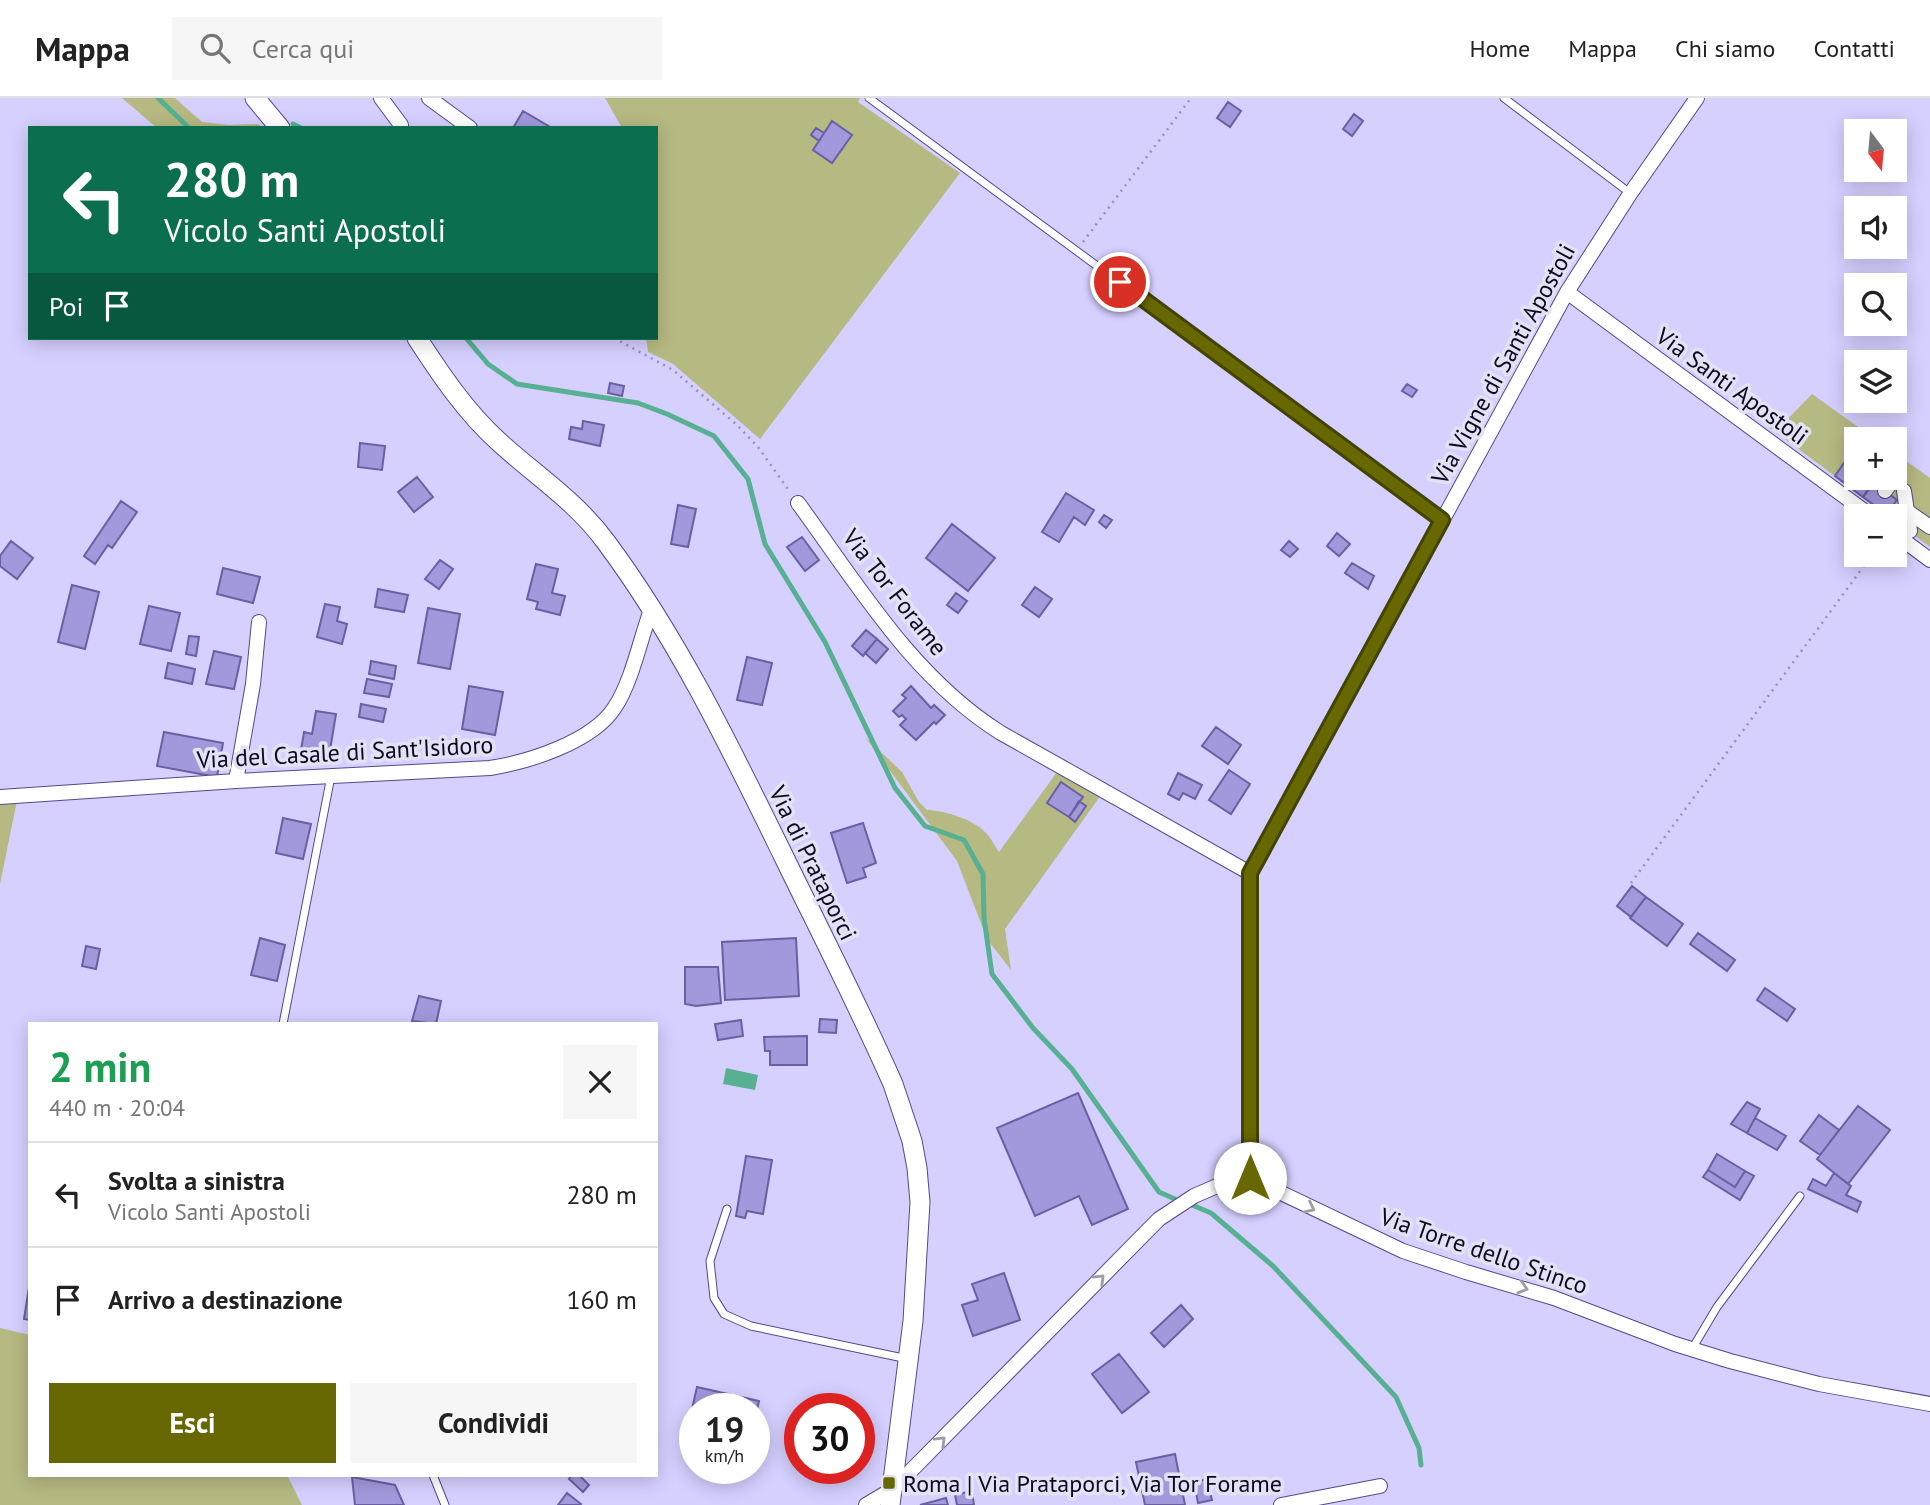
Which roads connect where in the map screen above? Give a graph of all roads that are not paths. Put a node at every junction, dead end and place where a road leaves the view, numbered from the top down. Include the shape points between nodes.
1 (255, 98) edge
2 (381, 98) edge
3 (429, 98) edge
4 (869, 98) edge
5 (1504, 98) edge
6 (1697, 98) edge
7 (401, 125) dead end
8 (278, 126) edge
9 (467, 126) edge
10 (1630, 194) junction
11 (1567, 292) junction
12 (418, 340) edge
13 (1904, 491) dead end
14 (799, 503) road end
15 (1855, 504) edge
16 (1908, 512) junction
17 (1442, 520) junction
18 (1930, 527) edge
19 (1910, 531) dead end
20 (1907, 543) edge
21 (1930, 560) edge
22 (651, 610) junction
23 (259, 622) dead end
24 (331, 776) junction
25 (236, 781) junction
26 (0, 797) edge
27 (1250, 873) junction
28 (283, 1022) edge
29 (1250, 1178) junction
30 (1800, 1196) dead end
31 (727, 1209) dead end
32 (1692, 1349) junction
33 (908, 1359) junction
34 (1930, 1404) edge
35 (434, 1477) edge
36 (1380, 1486) dead end
37 (891, 1497) edge
38 (445, 1505) edge
39 (866, 1505) edge
40 (1281, 1505) edge

1 - 8 street
2 - 7 street
3 - 9 street
4 - 17 lane
5 - 10 lane
6 - 10 street, Via Vigne di Santi Apostoli
10 - 11 street, Via Vigne di Santi Apostoli
11 - 15 street, Via Santi Apostoli
11 - 17 street, Via Vigne di Santi Apostoli
12 - 22 street, Via di Prataporci via 473,416 592,524
13 - 16 street
14 - 27 street, Via Tor Forame via 903,647 970,712
16 - 18 street
16 - 19 street
17 - 27 street, Via Vigne di Santi Apostoli
20 - 21 street
22 - 24 street, Via del Casale di Sant'Isidoro via 620,699 608,718 582,736 533,758 490,768
22 - 33 street, Via di Prataporci via 726,740 903,1111 915,1154 919,1193
23 - 25 street
24 - 25 street, Via del Casale di Sant'Isidoro
24 - 28 lane
25 - 26 street, Via del Casale di Sant'Isidoro
27 - 29 street, Via Vigne di Santi Apostoli
29 -> 32 street, Via Torre dello Stinco via 1414,1255 1554,1298
37 -> 29 street via 1159,1219 1194,1196
30 - 32 lane via 1717,1307
31 - 33 lane via 710,1261 714,1298 724,1314 751,1326
32 - 34 street, Via Torre dello Stinco via 1819,1384
33 - 37 street, Via di Prataporci
35 - 38 lane
36 - 40 street
37 - 39 street

